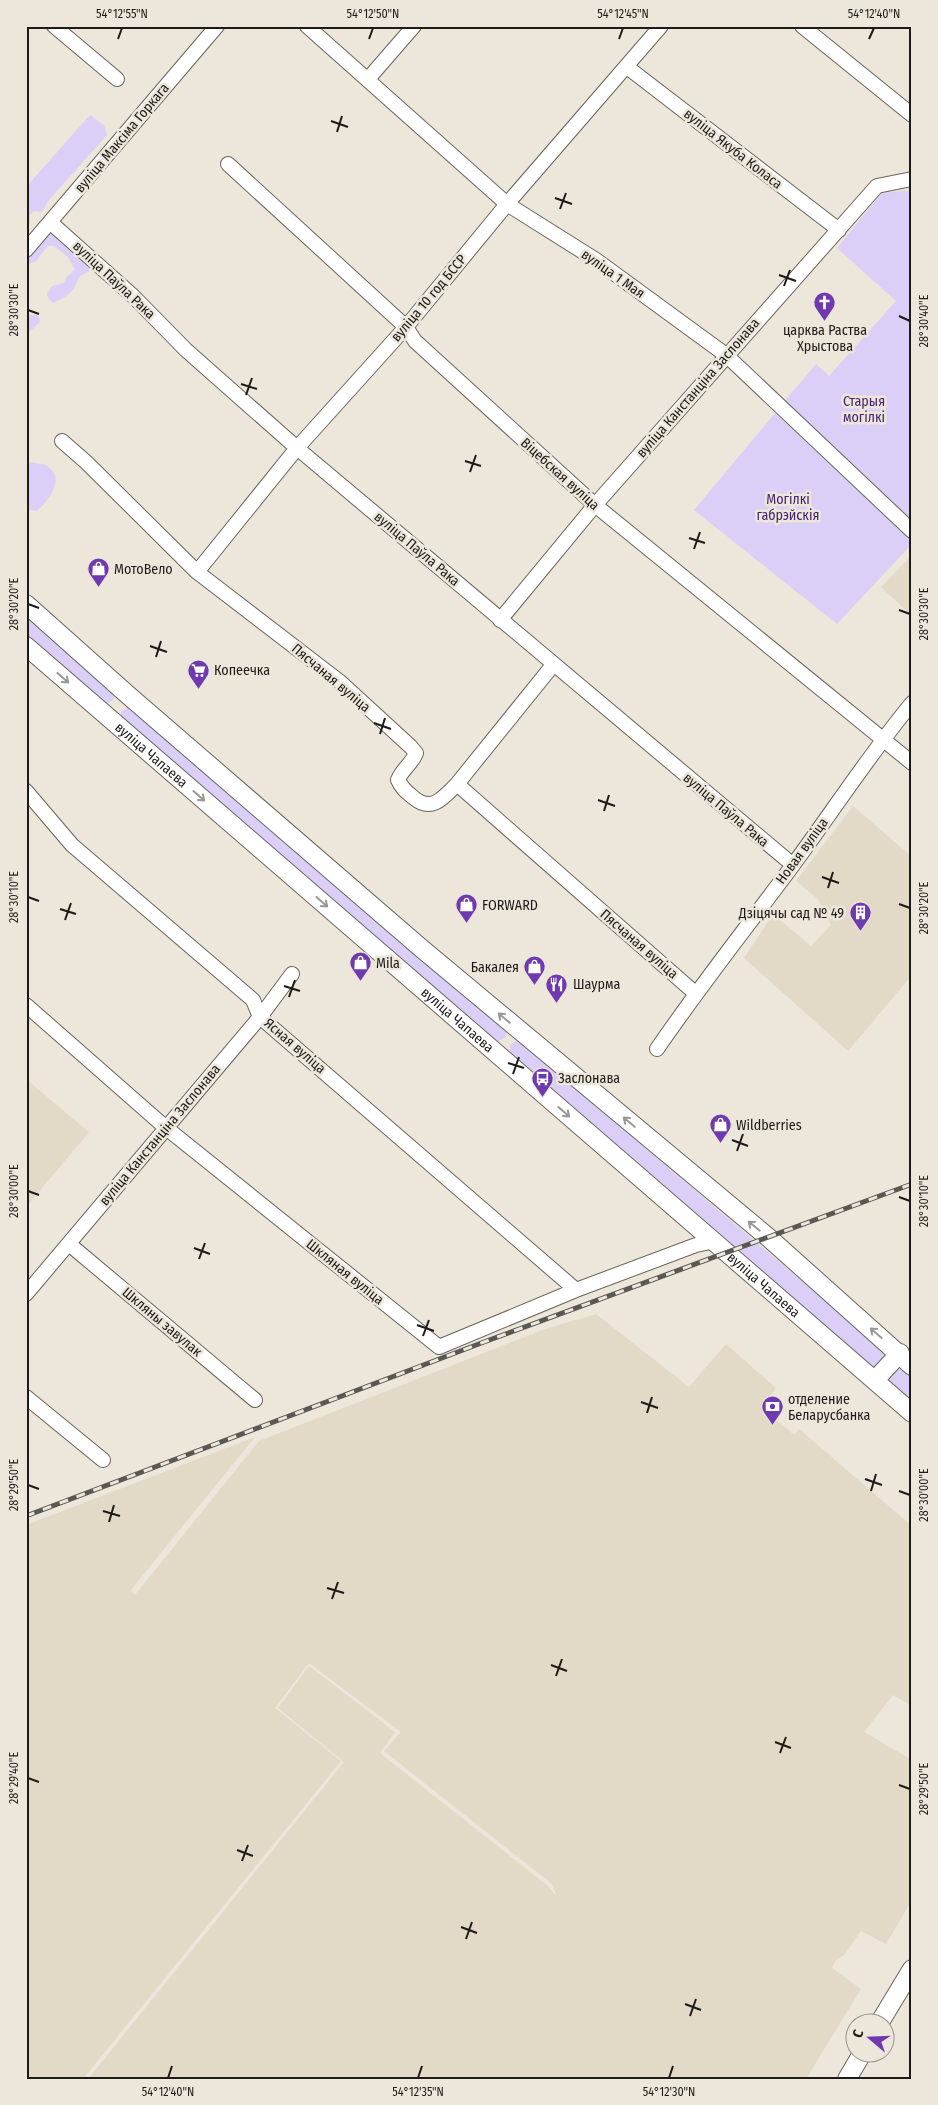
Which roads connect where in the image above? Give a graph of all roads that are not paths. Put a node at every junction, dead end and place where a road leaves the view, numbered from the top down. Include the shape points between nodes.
1 (54, 26) edge
2 (217, 26) edge
3 (307, 26) edge
4 (414, 26) edge
5 (661, 26) edge
6 (802, 26) edge
7 (627, 67) junction
8 (117, 79) dead end
9 (368, 79) junction
10 (912, 115) edge
11 (228, 164) dead end
12 (912, 180) edge
13 (507, 204) junction
14 (50, 222) junction
15 (838, 230) junction
16 (26, 250) edge
17 (406, 327) junction
18 (726, 355) junction
19 (62, 441) dead end
20 (297, 448) junction
21 (595, 505) junction
22 (912, 531) edge
23 (197, 572) junction
24 (26, 604) edge
25 (500, 620) junction
26 (26, 646) edge
27 (553, 665) junction
28 (128, 695) junction
29 (912, 703) edge
30 (108, 717) junction
31 (883, 738) junction
32 (912, 763) edge
33 (457, 784) junction
34 (26, 791) edge
35 (793, 865) junction
36 (292, 974) dead end
37 (695, 993) junction
38 (26, 1005) edge
39 (260, 1016) junction
40 (657, 1049) dead end
41 (165, 1127) junction
42 (715, 1241) junction
43 (69, 1244) junction
44 (576, 1290) junction
45 (26, 1294) edge
46 (906, 1360) edge
47 (875, 1380) junction
48 (26, 1397) edge
49 (255, 1400) dead end
50 (912, 1413) edge
51 (103, 1460) dead end
52 (912, 1968) edge
53 (886, 2012) edge
54 (857, 2062) edge
55 (847, 2079) edge

1 - 8 street
2 - 14 street, вуліца Максіма Горкага
3 - 9 street, вуліца 1 Мая
4 - 9 street
5 - 7 street, вуліца 10 год БССР
6 - 10 street
7 - 13 street, вуліца 10 год БССР
7 - 15 street, вуліца Якуба Коласа
9 - 13 street, вуліца 1 Мая
11 - 17 street, Віцебская вуліца
12 - 15 street, вуліца Канстанціна Заслонава via 877,186
13 - 17 street, вуліца 10 год БССР
13 - 18 street, вуліца 1 Мая via 596,260
14 - 16 street, вуліца Максіма Горкага
14 - 20 street, вуліца Паўла Рака via 134,296 186,350
15 - 18 street, вуліца Канстанціна Заслонава
17 - 20 street, вуліца 10 год БССР
17 - 21 street, Віцебская вуліца via 415,341
18 - 21 street, вуліца Канстанціна Заслонава
18 - 22 street, вуліца 1 Мая
19 - 23 street, Пясчаная вуліца
20 - 23 street, вуліца 10 год БССР
20 - 25 street, вуліца Паўла Рака
21 - 25 street, вуліца Канстанціна Заслонава
21 - 31 street, Віцебская вуліца
23 - 33 street, Пясчаная вуліца via 339,682 411,747 416,753 398,780 402,788 419,802 429,805 440,801
24 - 28 main road
25 - 27 street, вуліца Паўла Рака
26 -> 30 main road, вуліца Чапаева
27 - 33 street
27 - 35 street, вуліца Паўла Рака
28 - 30 main road
46 -> 28 main road via 769,1238 519,1030
29 - 31 street, Новая вуліца
30 -> 42 main road, вуліца Чапаева
31 - 32 street, Віцебская вуліца
31 - 35 street, Новая вуліца
33 - 37 street, Пясчаная вуліца
34 - 39 street, Ясная вуліца via 72,845 254,1000
35 - 37 street, Новая вуліца
36 - 39 street, вуліца Канстанціна Заслонава
37 - 40 street, Новая вуліца
38 - 41 street, Шкляная вуліца
39 - 41 street, вуліца Канстанціна Заслонава
39 - 44 street, Ясная вуліца
41 - 43 street, вуліца Канстанціна Заслонава
41 - 44 street, Шкляная вуліца via 439,1347
42 - 44 street, Шкляная вуліца via 696,1245
42 - 47 main road, вуліца Чапаева
43 - 45 street, вуліца Канстанціна Заслонава
43 - 49 street, Шкляны завулак
46 - 47 main road
47 - 50 main road, вуліца Чапаева
48 - 51 street
52 - 53 main road
54 - 55 main road

